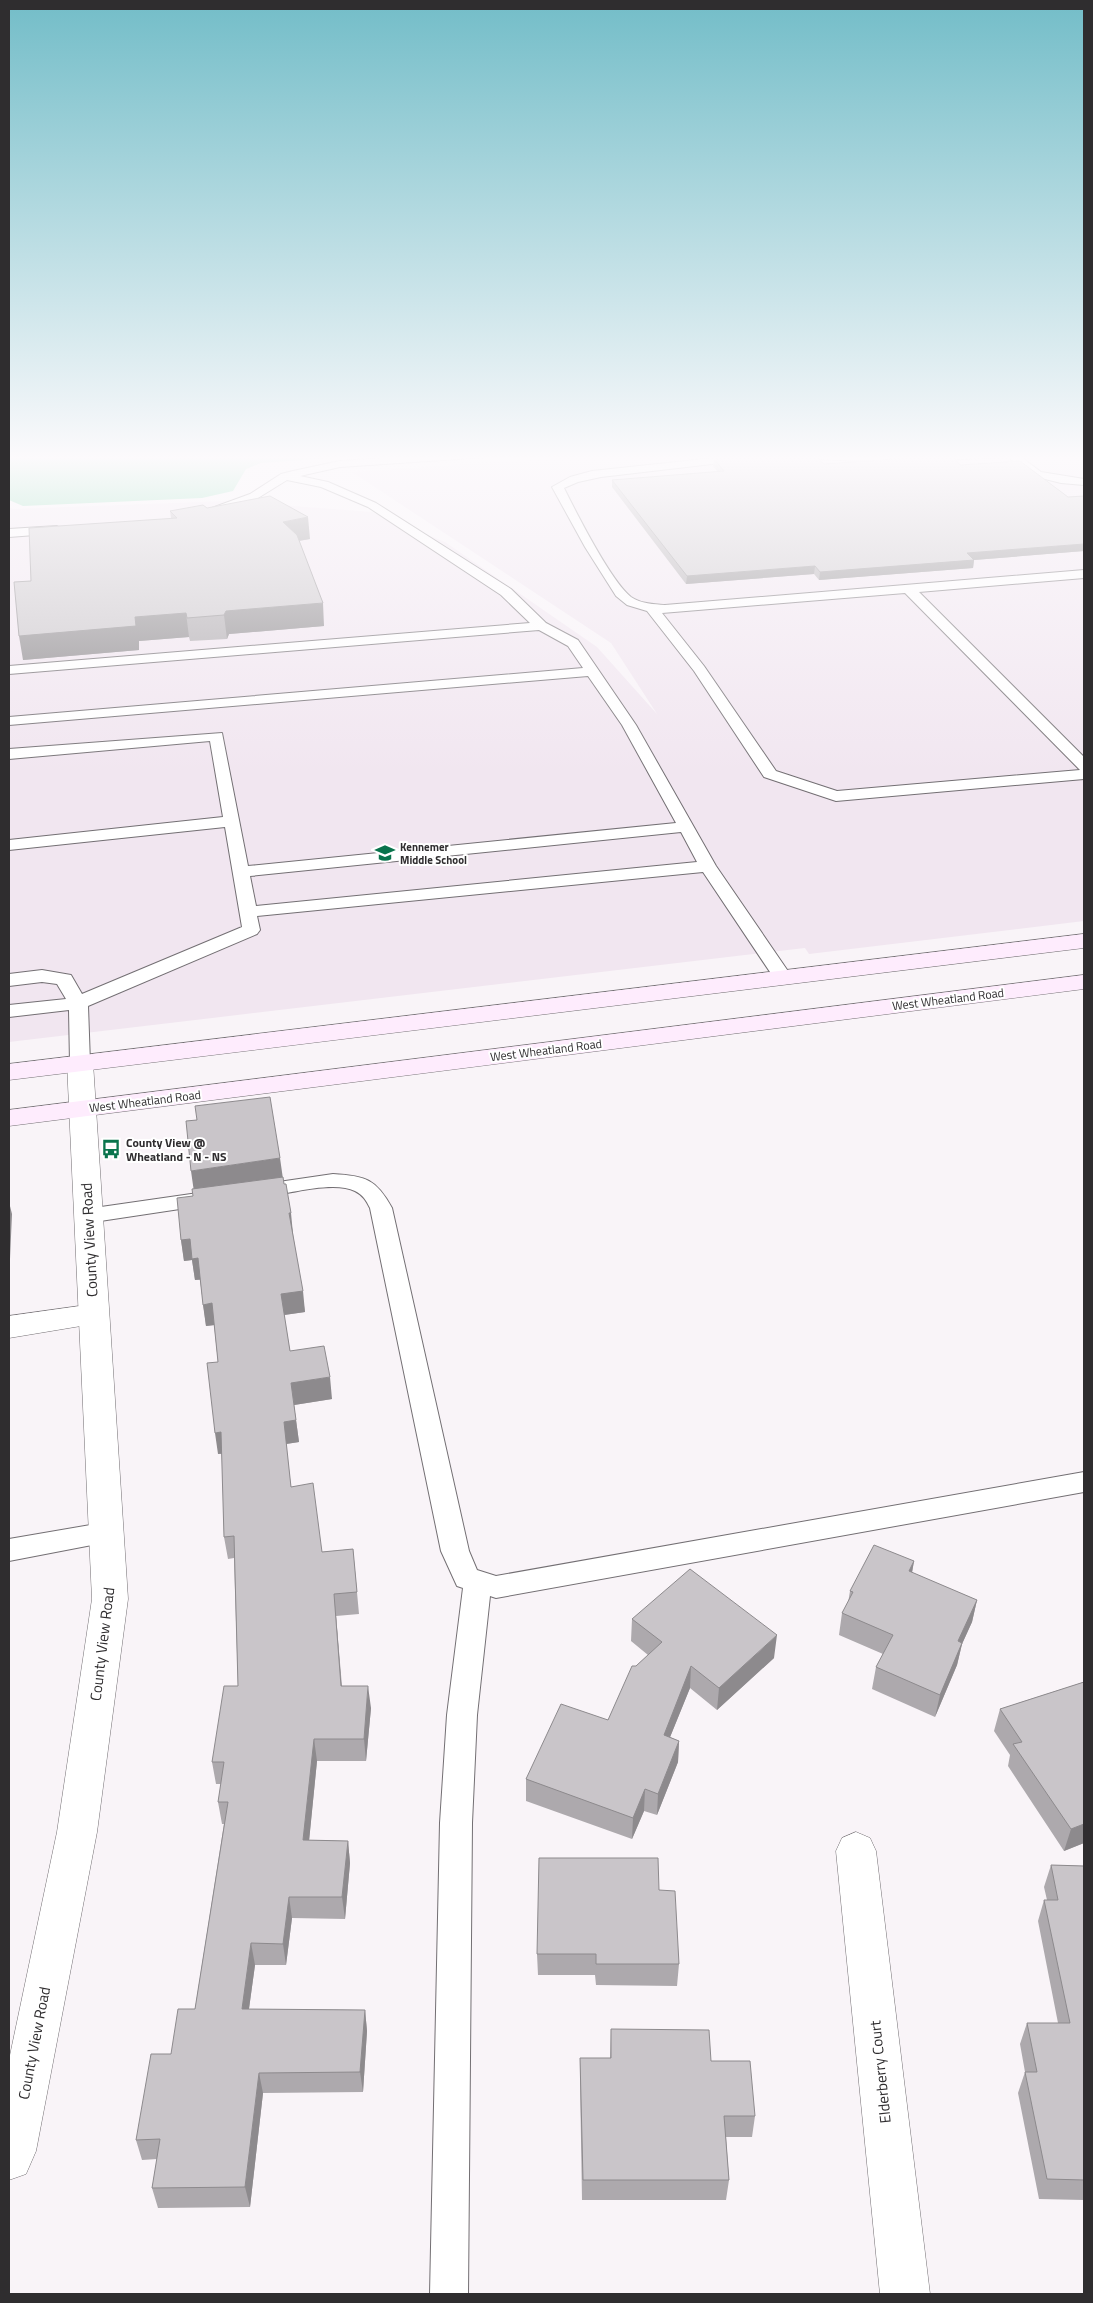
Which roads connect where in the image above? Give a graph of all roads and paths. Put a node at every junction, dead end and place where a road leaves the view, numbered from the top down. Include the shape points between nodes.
1 (459, 561) edge
2 (601, 561) edge
3 (1084, 574) edge
4 (908, 588) junction
5 (652, 608) junction
6 (541, 626) junction
7 (9, 670) edge
8 (592, 671) junction
9 (9, 721) edge
10 (9, 754) edge
11 (1084, 766) edge
12 (1084, 774) edge
13 (233, 821) junction
14 (686, 827) junction
15 (9, 845) edge
16 (708, 866) junction
17 (242, 872) junction
18 (248, 912) junction
19 (1084, 941) edge
20 (783, 977) junction
21 (9, 980) edge
22 (1084, 982) edge
23 (78, 1003) junction
24 (9, 1011) edge
25 (811, 1016) junction
26 (80, 1063) junction
27 (9, 1072) edge
28 (82, 1109) junction
29 (9, 1118) edge
30 (87, 1216) junction
31 (94, 1315) junction
32 (9, 1327) edge
33 (1084, 1482) edge
34 (108, 1533) junction
35 (9, 1550) edge
36 (478, 1581) junction
37 (856, 1851) dead end
38 (9, 2158) edge
39 (449, 2294) edge
40 (905, 2294) edge

1 - 6 lane via 506,592
2 - 5 lane via 625,599 642,608
3 - 4 lane
4 - 5 lane via 664,610
4 - 11 lane
5 - 12 lane via 699,669 770,774 836,796
6 - 7 lane
6 - 8 lane via 573,643
8 - 9 lane
8 - 14 lane via 630,726
10 - 13 lane via 217,736
13 - 15 lane
13 - 17 lane
14 - 16 lane
14 - 17 lane
16 - 18 lane
16 - 20 lane
17 - 18 lane
18 - 23 lane via 251,930
19 - 20 main road
20 - 25 main road
20 - 26 main road
21 - 23 lane via 42,976 64,979
22 - 25 main road, West Wheatland Road
23 - 24 lane
23 - 26 lane
25 - 28 main road, West Wheatland Road
26 - 27 main road
26 - 28 street, County View Road
28 - 29 main road, West Wheatland Road
28 - 30 street, County View Road
30 - 31 street, County View Road
30 - 36 lane via 326,1182 353,1181 371,1191 381,1208 455,1551 467,1578
31 - 32 street
31 - 34 street, County View Road
33 - 36 lane via 496,1587
34 - 35 lane
34 - 38 street, County View Road via 110,1599 77,1832
36 - 39 lane via 462,1715 456,1823
37 - 40 street, Elderberry Court

